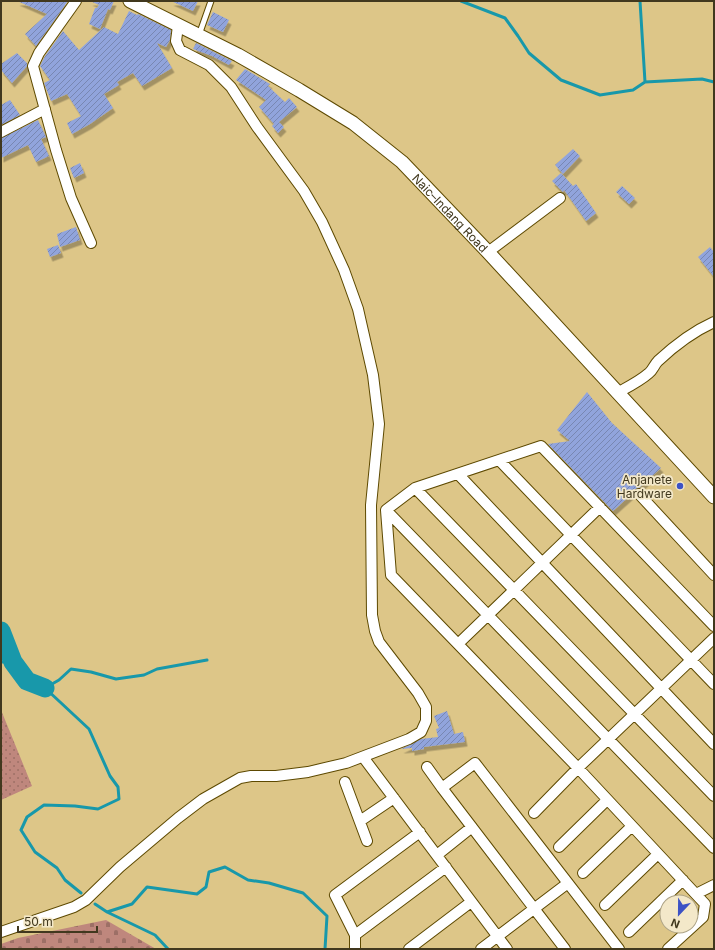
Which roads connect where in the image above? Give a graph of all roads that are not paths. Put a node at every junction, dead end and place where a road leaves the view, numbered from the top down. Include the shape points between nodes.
1 (76, 1) edge
2 (130, 1) edge
3 (212, 1) edge
4 (178, 26) junction
5 (199, 36) junction
6 (45, 109) junction
7 (1, 132) edge
8 (560, 198) dead end
9 (91, 243) dead end
10 (488, 252) junction
11 (714, 322) edge
12 (617, 393) junction
13 (499, 460) junction
14 (458, 474) junction
15 (415, 488) junction
16 (639, 494) dead end
17 (714, 497) edge
18 (600, 507) junction
19 (386, 510) junction
20 (571, 535) junction
21 (542, 563) junction
22 (714, 575) edge
23 (514, 590) junction
24 (488, 615) junction
25 (714, 626) edge
26 (714, 638) edge
27 (458, 644) junction
28 (691, 660) junction
29 (714, 684) edge
30 (661, 688) junction
31 (634, 714) junction
32 (608, 739) junction
33 (714, 744) edge
34 (363, 757) junction
35 (427, 767) dead end
36 (578, 768) junction
37 (345, 782) dead end
38 (442, 788) junction
39 (714, 796) edge
40 (394, 798) junction
41 (607, 800) junction
42 (534, 813) dead end
43 (360, 821) junction
44 (632, 826) junction
45 (472, 827) junction
46 (420, 832) junction
47 (367, 841) dead end
48 (559, 847) dead end
49 (714, 848) edge
50 (658, 854) junction
51 (437, 856) junction
52 (446, 867) junction
53 (583, 873) dead end
54 (682, 880) junction
55 (568, 883) junction
56 (714, 885) edge
57 (696, 894) joint
58 (699, 897) edge
59 (471, 902) junction
60 (605, 905) dead end
61 (534, 909) junction
62 (699, 921) edge
63 (1, 932) edge
64 (629, 932) dead end
65 (684, 934) edge
66 (355, 935) junction
67 (497, 937) junction
68 (355, 949) edge
69 (409, 949) edge
70 (481, 949) edge
71 (507, 949) edge
72 (565, 949) edge
73 (619, 949) edge
74 (668, 949) edge

1 - 6 street via 34,62 33,69
2 - 4 main road, Naic–Indang Road
3 - 5 lane
4 - 5 main road, Naic–Indang Road
4 - 34 street via 176,42 180,50 209,65 231,87 304,191 341,263 358,309 373,375 379,424 371,505 372,615 379,642 426,707 426,721 421,732
5 - 10 main road, Naic–Indang Road via 238,55 353,123 402,162
6 - 7 street
6 - 9 street via 71,198
8 - 10 street
10 - 12 main road, Naic–Indang Road
11 - 12 street via 672,348 648,374
12 - 17 main road, Naic–Indang Road
13 - 14 street
13 - 18 street via 541,446
13 - 20 street
14 - 15 street
14 - 21 street
15 - 19 street
15 - 23 street
16 - 22 street
18 - 20 street
18 - 25 street
19 - 24 street
19 - 27 street via 392,575
20 - 21 street
20 - 28 street
21 - 23 street
21 - 30 street
23 - 24 street
23 - 31 street
24 - 27 street
24 - 32 street
26 - 28 street
27 - 36 street
28 - 29 street
28 - 30 street
30 - 31 street
30 - 33 street
31 - 32 street
31 - 39 street
32 - 36 street
32 - 49 street
34 - 40 street
34 - 63 street via 308,772 240,778 178,818 120,867 86,900 74,907
35 - 38 street
36 - 41 street
36 - 42 street
37 - 43 street
38 - 45 street
38 - 55 street via 475,763
40 - 43 street
40 - 46 street
41 - 44 street
41 - 48 street
43 - 47 street
44 - 50 street
44 - 53 street
45 - 51 street
45 - 61 street
46 - 51 street
46 - 66 street via 334,895
50 - 54 street
50 - 60 street
51 - 52 street
52 - 59 street
52 - 66 street
54 - 57 street
54 - 64 street
55 - 61 street
55 - 73 street
56 - 57 street
58 - 62 street via 705,904 703,917
59 - 67 street
59 - 69 street
61 - 67 street
61 - 72 street
65 - 74 street
66 - 68 street
67 - 70 street
67 - 71 street

